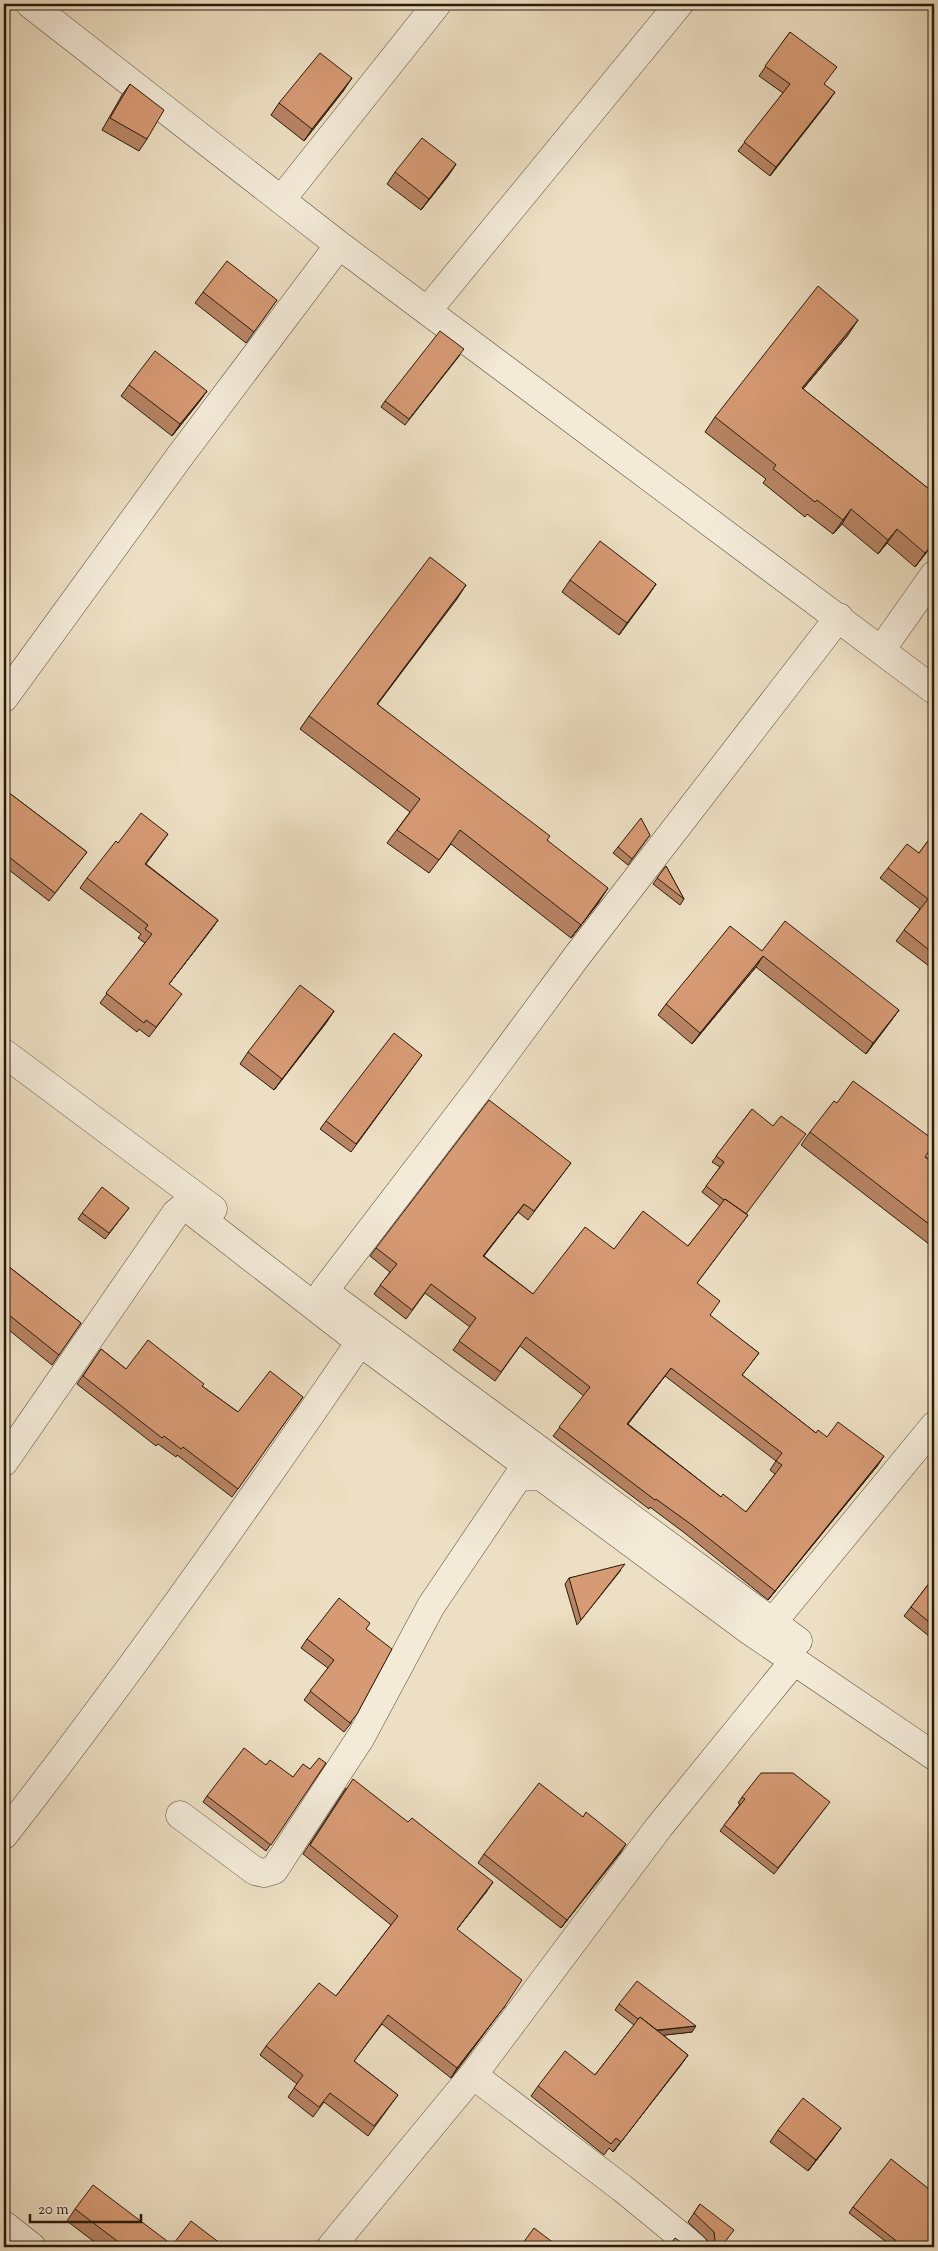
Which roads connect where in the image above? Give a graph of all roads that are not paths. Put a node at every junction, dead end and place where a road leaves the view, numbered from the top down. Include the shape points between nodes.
1 (30, 4) edge
2 (437, 4) edge
3 (679, 4) edge
4 (281, 200) junction
5 (339, 245) junction
6 (427, 311) junction
7 (934, 575) edge
8 (838, 617) junction
9 (881, 650) junction
10 (934, 690) edge
11 (4, 698) edge
12 (4, 1053) edge
13 (324, 1290) junction
14 (360, 1342) junction
15 (934, 1426) edge
16 (4, 1462) edge
17 (544, 1476) junction
18 (772, 1623) junction
19 (794, 1661) junction
20 (934, 1739) edge
21 (934, 1756) edge
22 (180, 1815) dead end
23 (4, 1835) edge
24 (473, 2075) junction
25 (4, 2225) edge
26 (32, 2247) edge
27 (331, 2247) edge
28 (694, 2247) edge

1 - 4 street
2 - 4 street
3 - 6 street
4 - 5 street
5 - 6 street
5 - 11 street
6 - 8 street
7 - 9 street
8 - 9 street
8 - 13 street
9 - 10 street
12 - 13 street
13 - 18 street
14 - 16 street via 185,1206 176,1213
14 - 17 street
14 - 23 street via 107,1701
15 - 18 street
17 - 19 street
17 - 22 street via 518,1477 501,1499 431,1606 361,1737 274,1870 255,1871
18 - 20 street
19 - 21 street
19 - 24 street via 659,1827
24 - 27 street
24 - 28 street
25 - 26 street

